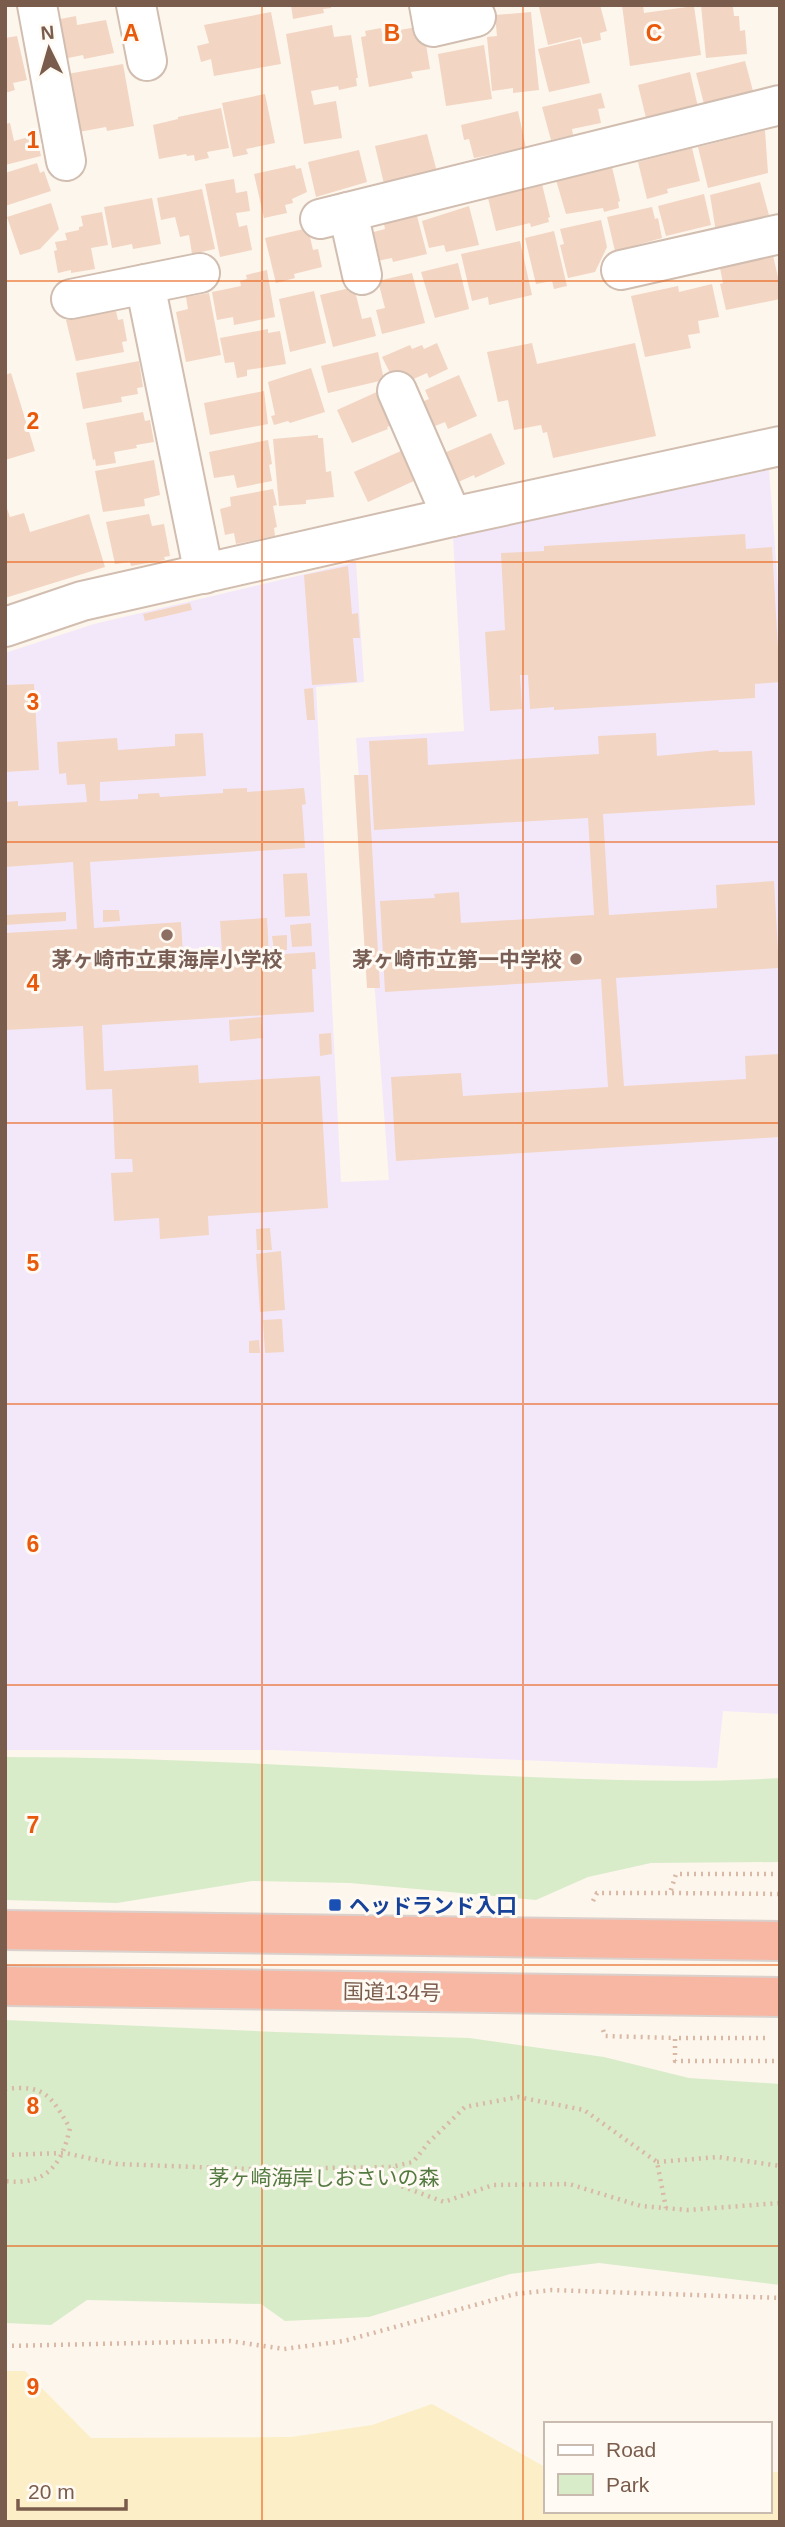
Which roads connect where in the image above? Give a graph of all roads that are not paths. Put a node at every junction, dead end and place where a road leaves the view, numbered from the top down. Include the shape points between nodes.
1 (37, 5) edge
2 (136, 5) edge
3 (429, 5) edge
4 (476, 17) dead end
5 (147, 61) dead end
6 (780, 105) edge
7 (66, 161) dead end
8 (780, 234) edge
9 (621, 270) dead end
10 (200, 273) dead end
11 (362, 275) dead end
12 (145, 284) junction
13 (71, 299) dead end
14 (397, 391) dead end
15 (780, 446) edge
16 (452, 517) junction
17 (204, 574) junction
18 (5, 627) edge
19 (5, 1930) edge
20 (780, 1941) edge
21 (5, 1986) edge
22 (780, 1997) edge

1 - 7 street
2 - 5 street
3 - 4 street via 433,27
6 - 11 street via 334,216
8 - 9 street
10 - 12 street
12 - 13 street
12 - 17 street
14 - 16 street
15 - 16 street
16 - 17 street
17 - 18 street via 82,601
19 - 20 highway
21 - 22 highway, 国道134号

